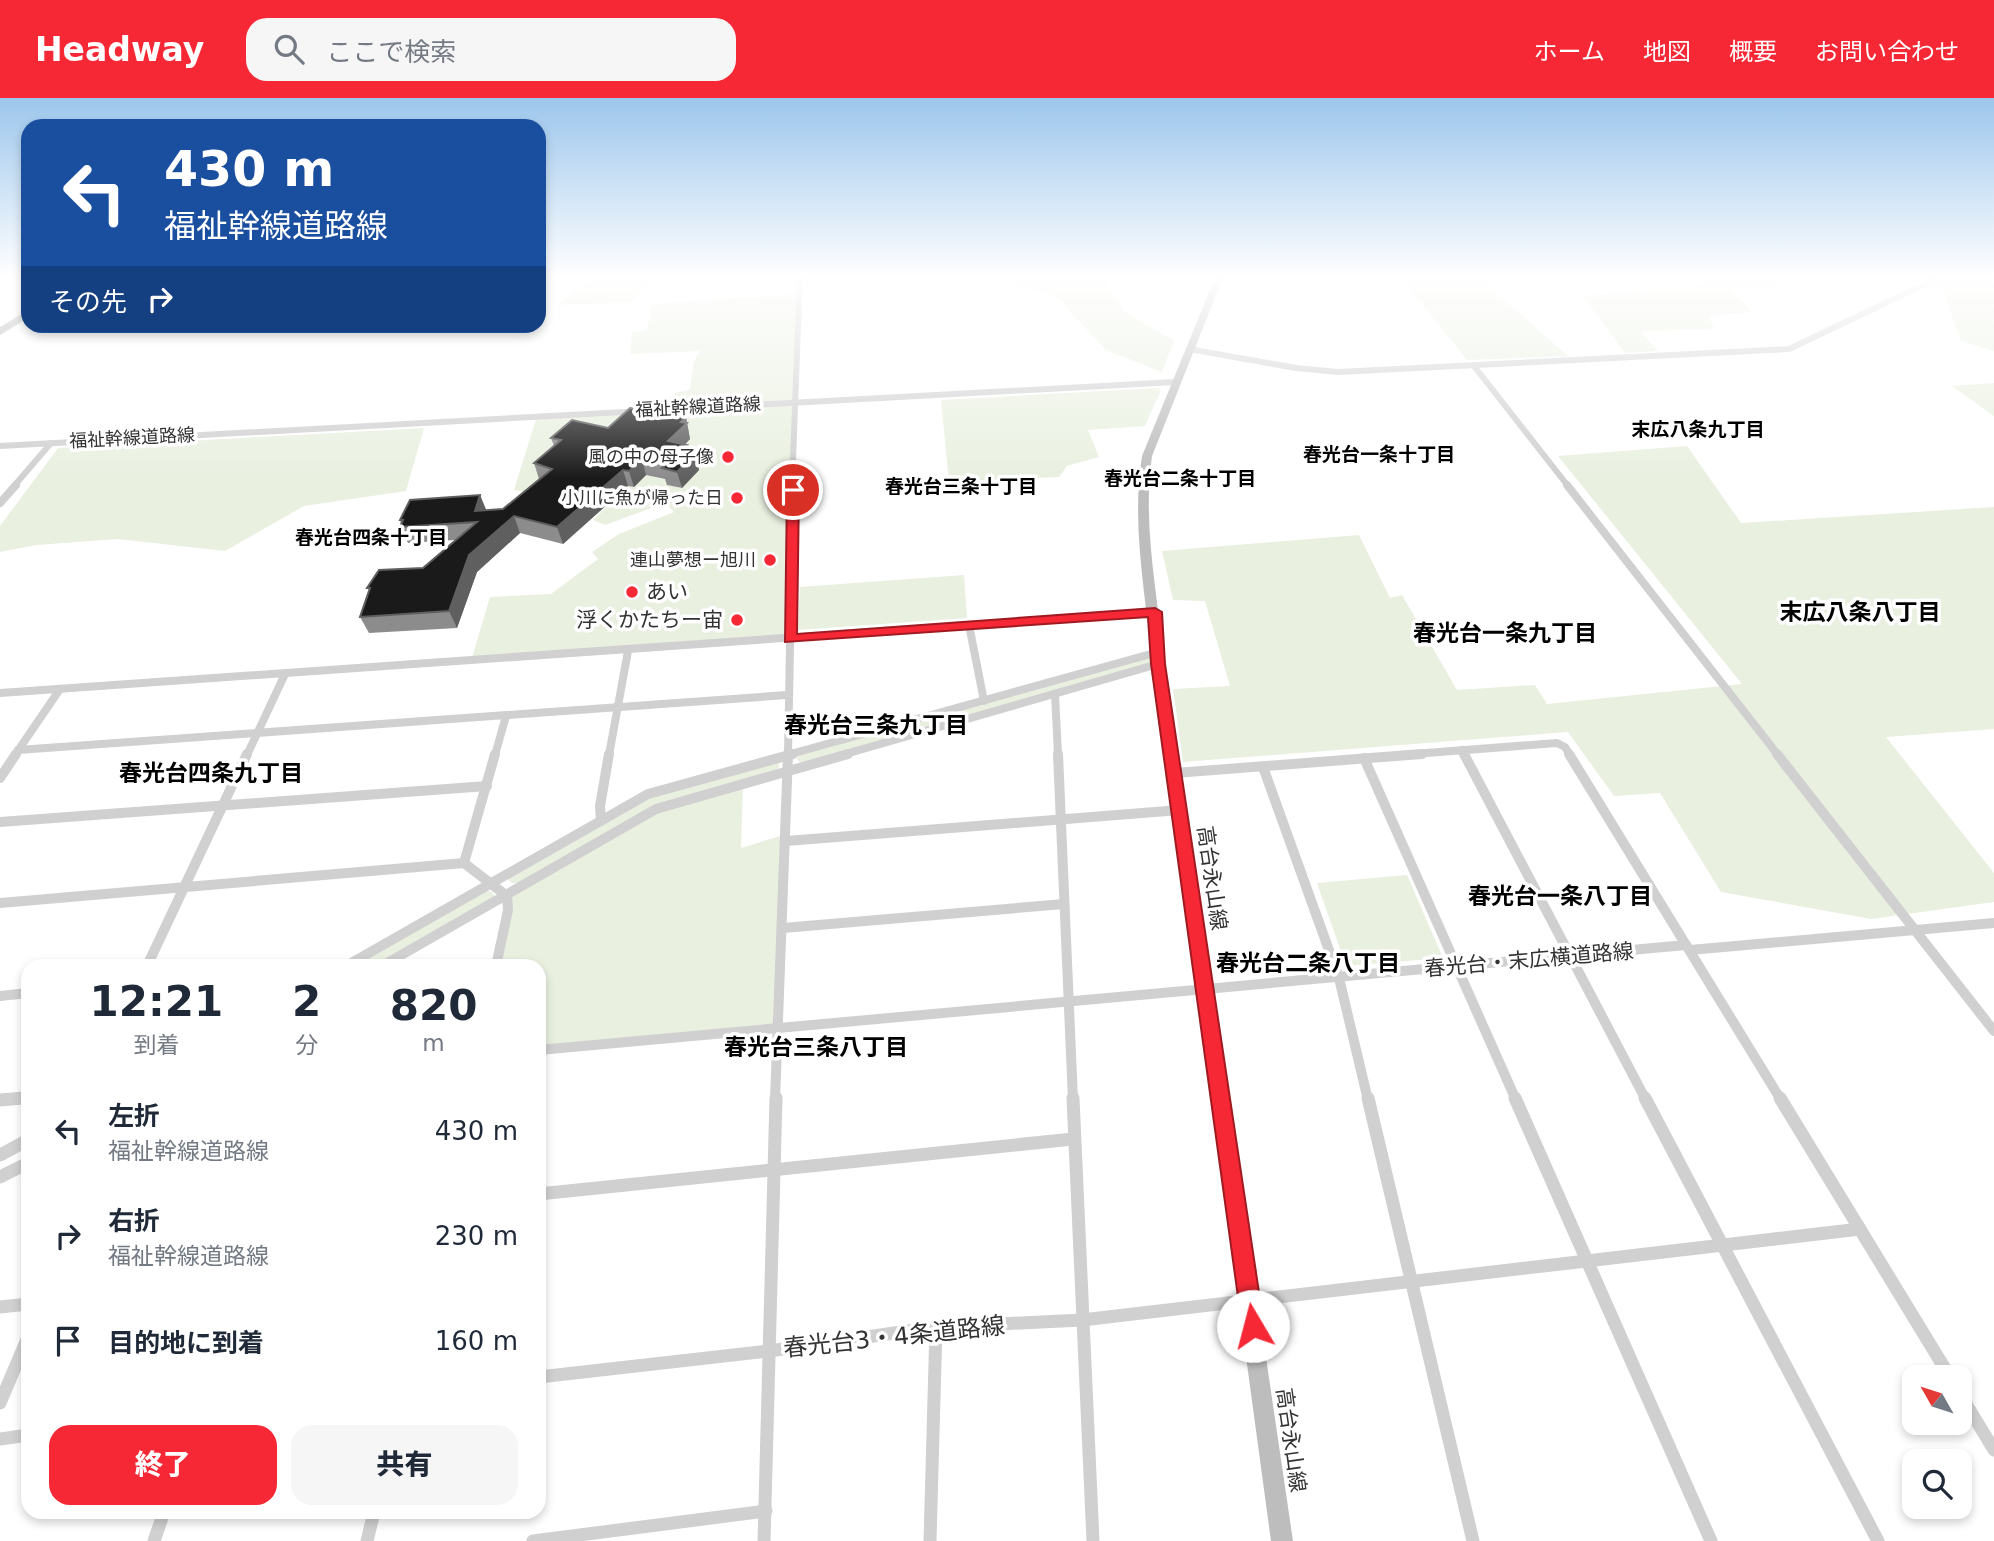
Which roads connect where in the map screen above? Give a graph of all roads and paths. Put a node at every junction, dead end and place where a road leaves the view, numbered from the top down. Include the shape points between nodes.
1 (797, 342) edge
2 (1192, 342) edge
3 (1807, 342) edge
4 (1189, 349) junction
5 (1474, 366) junction
6 (1175, 382) junction
7 (795, 403) junction
8 (51, 443) junction
9 (0, 446) edge
10 (0, 503) edge
11 (1155, 612) junction
12 (969, 625) junction
13 (790, 639) junction
14 (628, 651) junction
15 (1158, 658) junction
16 (285, 674) junction
17 (60, 689) junction
18 (0, 693) edge
19 (1055, 694) junction
20 (787, 695) junction
21 (984, 701) junction
22 (619, 708) junction
23 (506, 716) junction
24 (257, 733) junction
25 (18, 750) junction
26 (1462, 750) junction
27 (786, 758) junction
28 (1364, 758) junction
29 (1263, 767) junction
30 (786, 772) junction
31 (1175, 773) junction
32 (0, 778) edge
33 (487, 786) junction
34 (223, 806) junction
35 (1180, 810) junction
36 (1060, 819) junction
37 (601, 821) junction
38 (0, 822) edge
39 (786, 841) junction
40 (464, 863) junction
41 (494, 884) junction
42 (184, 888) junction
43 (507, 896) junction
44 (0, 902) edge
45 (1064, 904) junction
46 (1994, 923) edge
47 (783, 928) junction
48 (1915, 930) junction
49 (1688, 948) junction
50 (1571, 956) junction
51 (150, 959) edge
52 (359, 959) edge
53 (394, 959) edge
54 (498, 959) edge
55 (1457, 966) junction
56 (1339, 978) junction
57 (1204, 989) junction
58 (21, 994) edge
59 (0, 996) edge
60 (1067, 1002) junction
61 (778, 1029) junction
62 (1994, 1031) edge
63 (546, 1049) edge
64 (21, 1098) edge
65 (0, 1100) edge
66 (1073, 1139) junction
67 (21, 1144) edge
68 (0, 1155) edge
69 (21, 1166) edge
70 (774, 1170) junction
71 (0, 1177) edge
72 (546, 1193) edge
73 (1860, 1229) junction
74 (1722, 1246) junction
75 (1586, 1261) junction
76 (1412, 1281) junction
77 (1249, 1299) junction
78 (21, 1305) edge
79 (0, 1307) edge
80 (1082, 1320) junction
81 (936, 1327) junction
82 (769, 1351) junction
83 (21, 1354) edge
84 (1943, 1365) edge
85 (546, 1376) edge
86 (0, 1403) edge
87 (1972, 1414) edge
88 (21, 1436) edge
89 (0, 1439) edge
90 (1994, 1450) edge
91 (766, 1511) junction
92 (161, 1519) edge
93 (372, 1519) edge
94 (153, 1541) edge
95 (367, 1541) edge
96 (534, 1541) edge
97 (764, 1541) edge
98 (930, 1541) edge
99 (1093, 1541) edge
100 (1282, 1541) edge
101 (1473, 1541) edge
102 (1711, 1541) edge
103 (1878, 1541) edge

1 - 7 street
2 - 4 street, 高台永山線
3 - 5 street via 1798,347
4 - 5 street via 1338,372
4 - 6 street, 高台永山線
5 - 48 street
6 - 7 street, 福祉幹線道路線
6 - 11 street, 高台永山線 via 1142,482
7 - 8 street, 福祉幹線道路線
7 - 13 street
8 - 9 street, 福祉幹線道路線
8 - 10 street
11 - 12 street
11 - 15 street, 高台永山線
12 - 13 street
12 - 21 street
13 - 14 street
13 - 20 street
14 - 16 street
14 - 22 street
15 - 19 street
15 - 21 street
15 - 31 street, 高台永山線
16 - 17 street
16 - 24 street
17 - 18 street
17 - 25 street
19 - 30 street
19 - 36 street
20 - 22 street
20 - 27 street
21 - 27 street
22 - 23 street
22 - 37 street
23 - 24 street
23 - 33 street
24 - 25 street
24 - 34 street
25 - 32 street
26 - 28 street
26 - 49 street via 1557,743 1565,747
26 - 50 street
27 - 30 street
27 - 37 street via 648,794
28 - 29 street
28 - 55 street
29 - 31 street
29 - 56 street
30 - 39 street
30 - 43 street via 656,810
31 - 35 street, 高台永山線
33 - 34 street
33 - 40 street
34 - 38 street
34 - 42 street
35 - 36 street
35 - 57 street, 高台永山線
36 - 39 street
36 - 45 street
37 - 41 street
39 - 47 street
40 - 41 street
40 - 42 street
41 - 43 street
41 - 52 street
42 - 44 street
42 - 51 street
43 - 53 street
43 - 54 street
45 - 47 street
45 - 60 street
46 - 48 street, 春光台・末広横道路線
47 - 61 street
48 - 49 street, 春光台・末広横道路線
48 - 62 street
49 - 50 street, 春光台・末広横道路線
49 - 73 street
50 - 55 street, 春光台・末広横道路線
50 - 74 street
55 - 56 street, 春光台・末広横道路線
55 - 75 street
56 - 57 street, 春光台・末広横道路線
56 - 76 street
57 - 60 street, 春光台・末広横道路線
57 - 77 street, 高台永山線
58 - 59 street
60 - 61 street, 春光台・末広横道路線
60 - 66 street
61 - 63 street, 春光台・末広横道路線
61 - 70 street
64 - 65 street
66 - 70 street
66 - 80 street
67 - 68 street
69 - 71 street
70 - 72 street
70 - 82 street
73 - 74 street, 春光台3・4条道路線
73 - 84 street
74 - 75 street, 春光台3・4条道路線
74 - 103 street
75 - 76 street, 春光台3・4条道路線
75 - 102 street
76 - 77 street, 春光台3・4条道路線
76 - 101 street
77 - 80 street, 春光台3・4条道路線
77 - 100 street, 高台永山線
78 - 79 street
80 - 81 street, 春光台3・4条道路線
80 - 99 street
81 - 82 street, 春光台3・4条道路線
81 - 98 street
82 - 85 street, 春光台3・4条道路線
82 - 91 street
83 - 86 street
87 - 90 street
88 - 89 street
91 - 96 street
91 - 97 street
92 - 94 street
93 - 95 street

